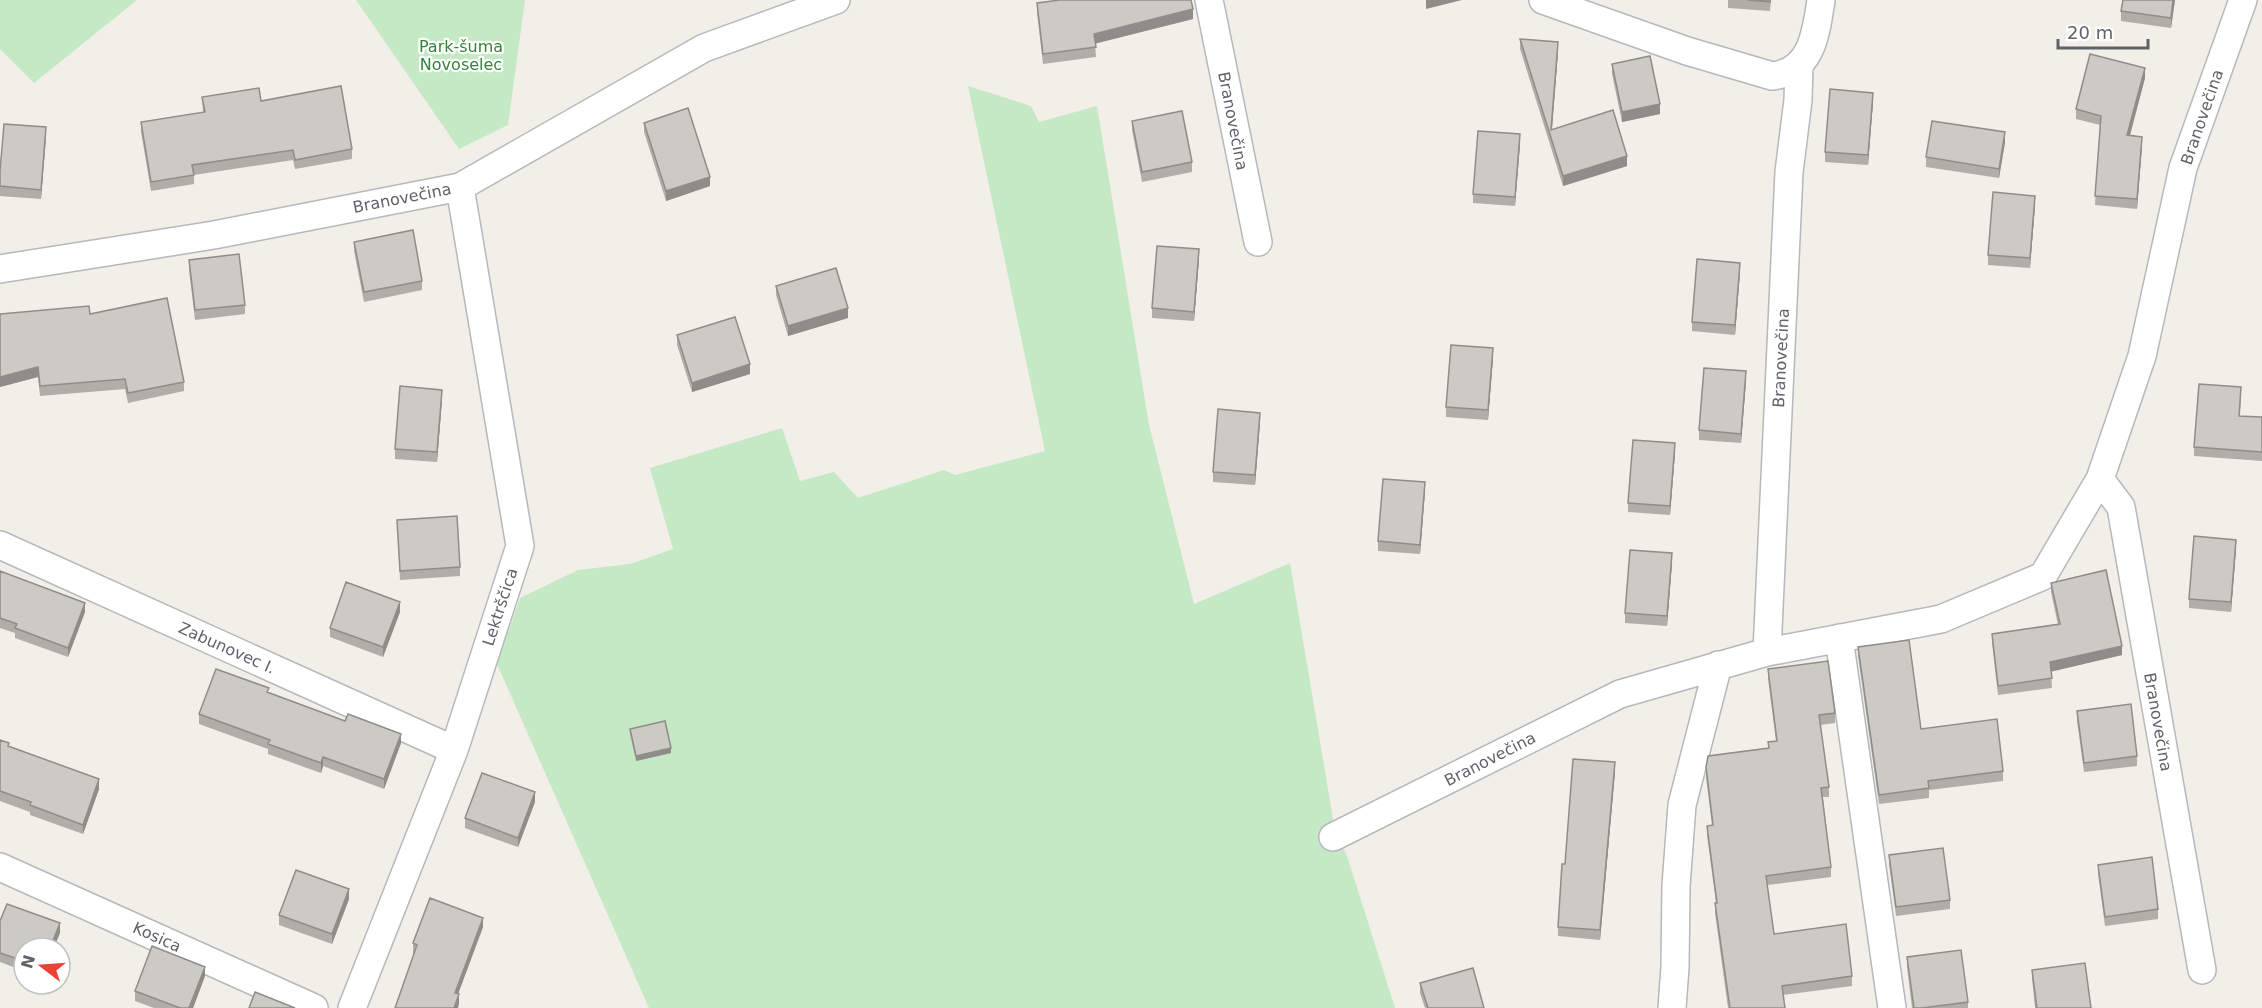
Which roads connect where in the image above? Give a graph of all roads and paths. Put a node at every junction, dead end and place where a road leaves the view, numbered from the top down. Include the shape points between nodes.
1 (836, 0) edge
2 (1209, 0) edge
3 (1543, 0) edge
4 (1821, 0) edge
5 (2243, 0) edge
6 (1799, 65) junction
7 (460, 187) junction
8 (1258, 242) dead end
9 (0, 268) edge
10 (2100, 479) junction
11 (0, 545) edge
12 (1839, 638) junction
13 (1767, 652) junction
14 (1718, 665) junction
15 (454, 750) junction
16 (1333, 837) dead end
17 (0, 867) edge
18 (2202, 970) dead end
19 (314, 1008) edge
20 (352, 1008) edge
21 (1672, 1008) edge
22 (1892, 1008) edge

1 - 7 street, Branovečina via 704,48
2 - 8 street, Branovečina
3 - 6 street via 1761,74 1784,74
4 - 6 street, Branovečina via 1809,50
5 - 10 street, Branovečina via 2183,168 2142,356
6 - 13 street, Branovečina via 1790,172
7 - 9 street, Branovečina via 214,235
7 - 15 street, Lektrščica via 520,546
10 - 12 street, Branovečina via 2043,576 1941,619
10 - 18 street, Branovečina via 2121,507
11 - 15 street, Zabunovec I.
12 - 13 street, Branovečina
12 - 22 street
13 - 14 street, Branovečina
14 - 16 street, Branovečina via 1620,693
14 - 21 street via 1682,805
15 - 20 street, Lektrščica
17 - 19 street, Kosica

